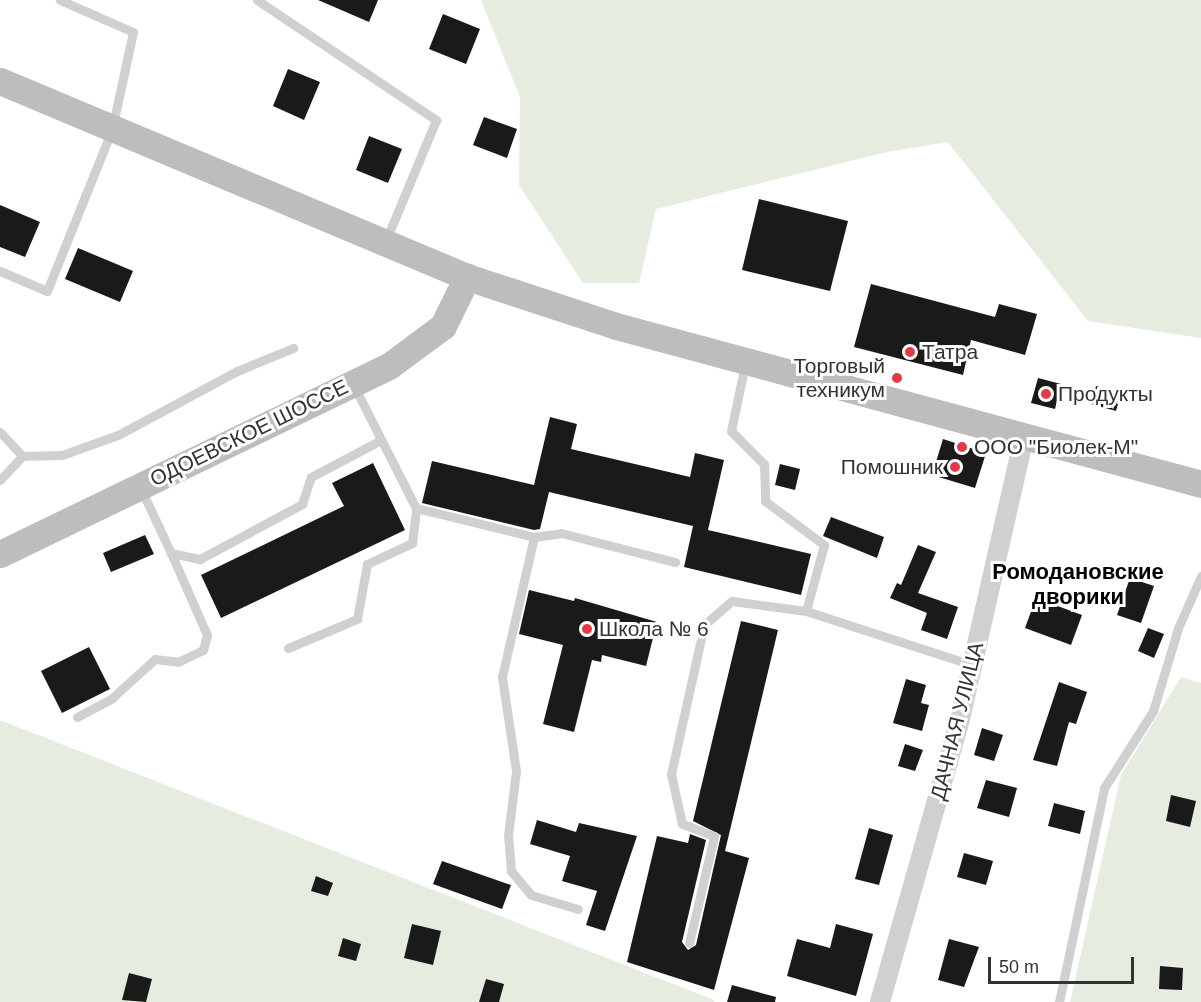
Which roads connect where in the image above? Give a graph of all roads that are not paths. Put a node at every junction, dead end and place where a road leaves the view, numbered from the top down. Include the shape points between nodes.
1 (60, 0) edge
2 (256, 0) edge
3 (0, 81) edge
4 (112, 129) junction
5 (385, 242) junction
6 (0, 271) edge
7 (467, 277) junction
8 (293, 348) dead end
9 (745, 362) junction
10 (353, 383) junction
11 (0, 432) edge
12 (1024, 438) junction
13 (379, 441) junction
14 (22, 456) junction
15 (0, 480) edge
16 (1201, 484) edge
17 (140, 486) junction
18 (416, 508) junction
19 (534, 537) junction
20 (171, 553) junction
21 (0, 554) edge
22 (675, 562) dead end
23 (1201, 576) edge
24 (806, 611) junction
25 (288, 648) dead end
26 (972, 665) junction
27 (77, 717) dead end
28 (578, 909) dead end
29 (689, 943) dead end
30 (880, 1002) edge
31 (1059, 1002) edge

1 - 4 lane via 133,32
2 - 5 lane via 436,120
3 - 4 main road
4 - 5 main road
4 - 6 lane via 47,291
5 - 7 main road
7 - 9 main road via 616,326
7 - 10 main road, ОДОЕВСКОЕ ШОССЕ via 443,326 389,366
8 - 14 lane via 237,371 118,435 62,455
9 - 12 main road
9 - 24 lane via 731,431 764,464 765,501 824,545
10 - 13 lane
10 - 17 main road, ОДОЕВСКОЕ ШОССЕ
11 - 14 lane
12 - 16 main road
12 - 26 street, ДАЧНАЯ УЛИЦА
13 - 18 lane
13 - 20 lane via 311,477 302,504 200,559
14 - 15 lane
17 - 20 lane
17 - 21 main road, ОДОЕВСКОЕ ШОССЕ
18 - 19 lane
18 - 25 lane via 412,543 368,564 357,619
19 - 22 lane via 561,533
19 - 28 lane via 502,677 516,771 508,835 511,871 531,895
20 - 27 lane via 207,635 203,650 178,662 155,658 112,698
23 - 31 lane via 1178,628 1153,711 1104,788
24 - 26 lane
24 - 29 lane via 732,601 704,625 671,774 682,824 714,836
26 - 30 street, ДАЧНАЯ УЛИЦА

